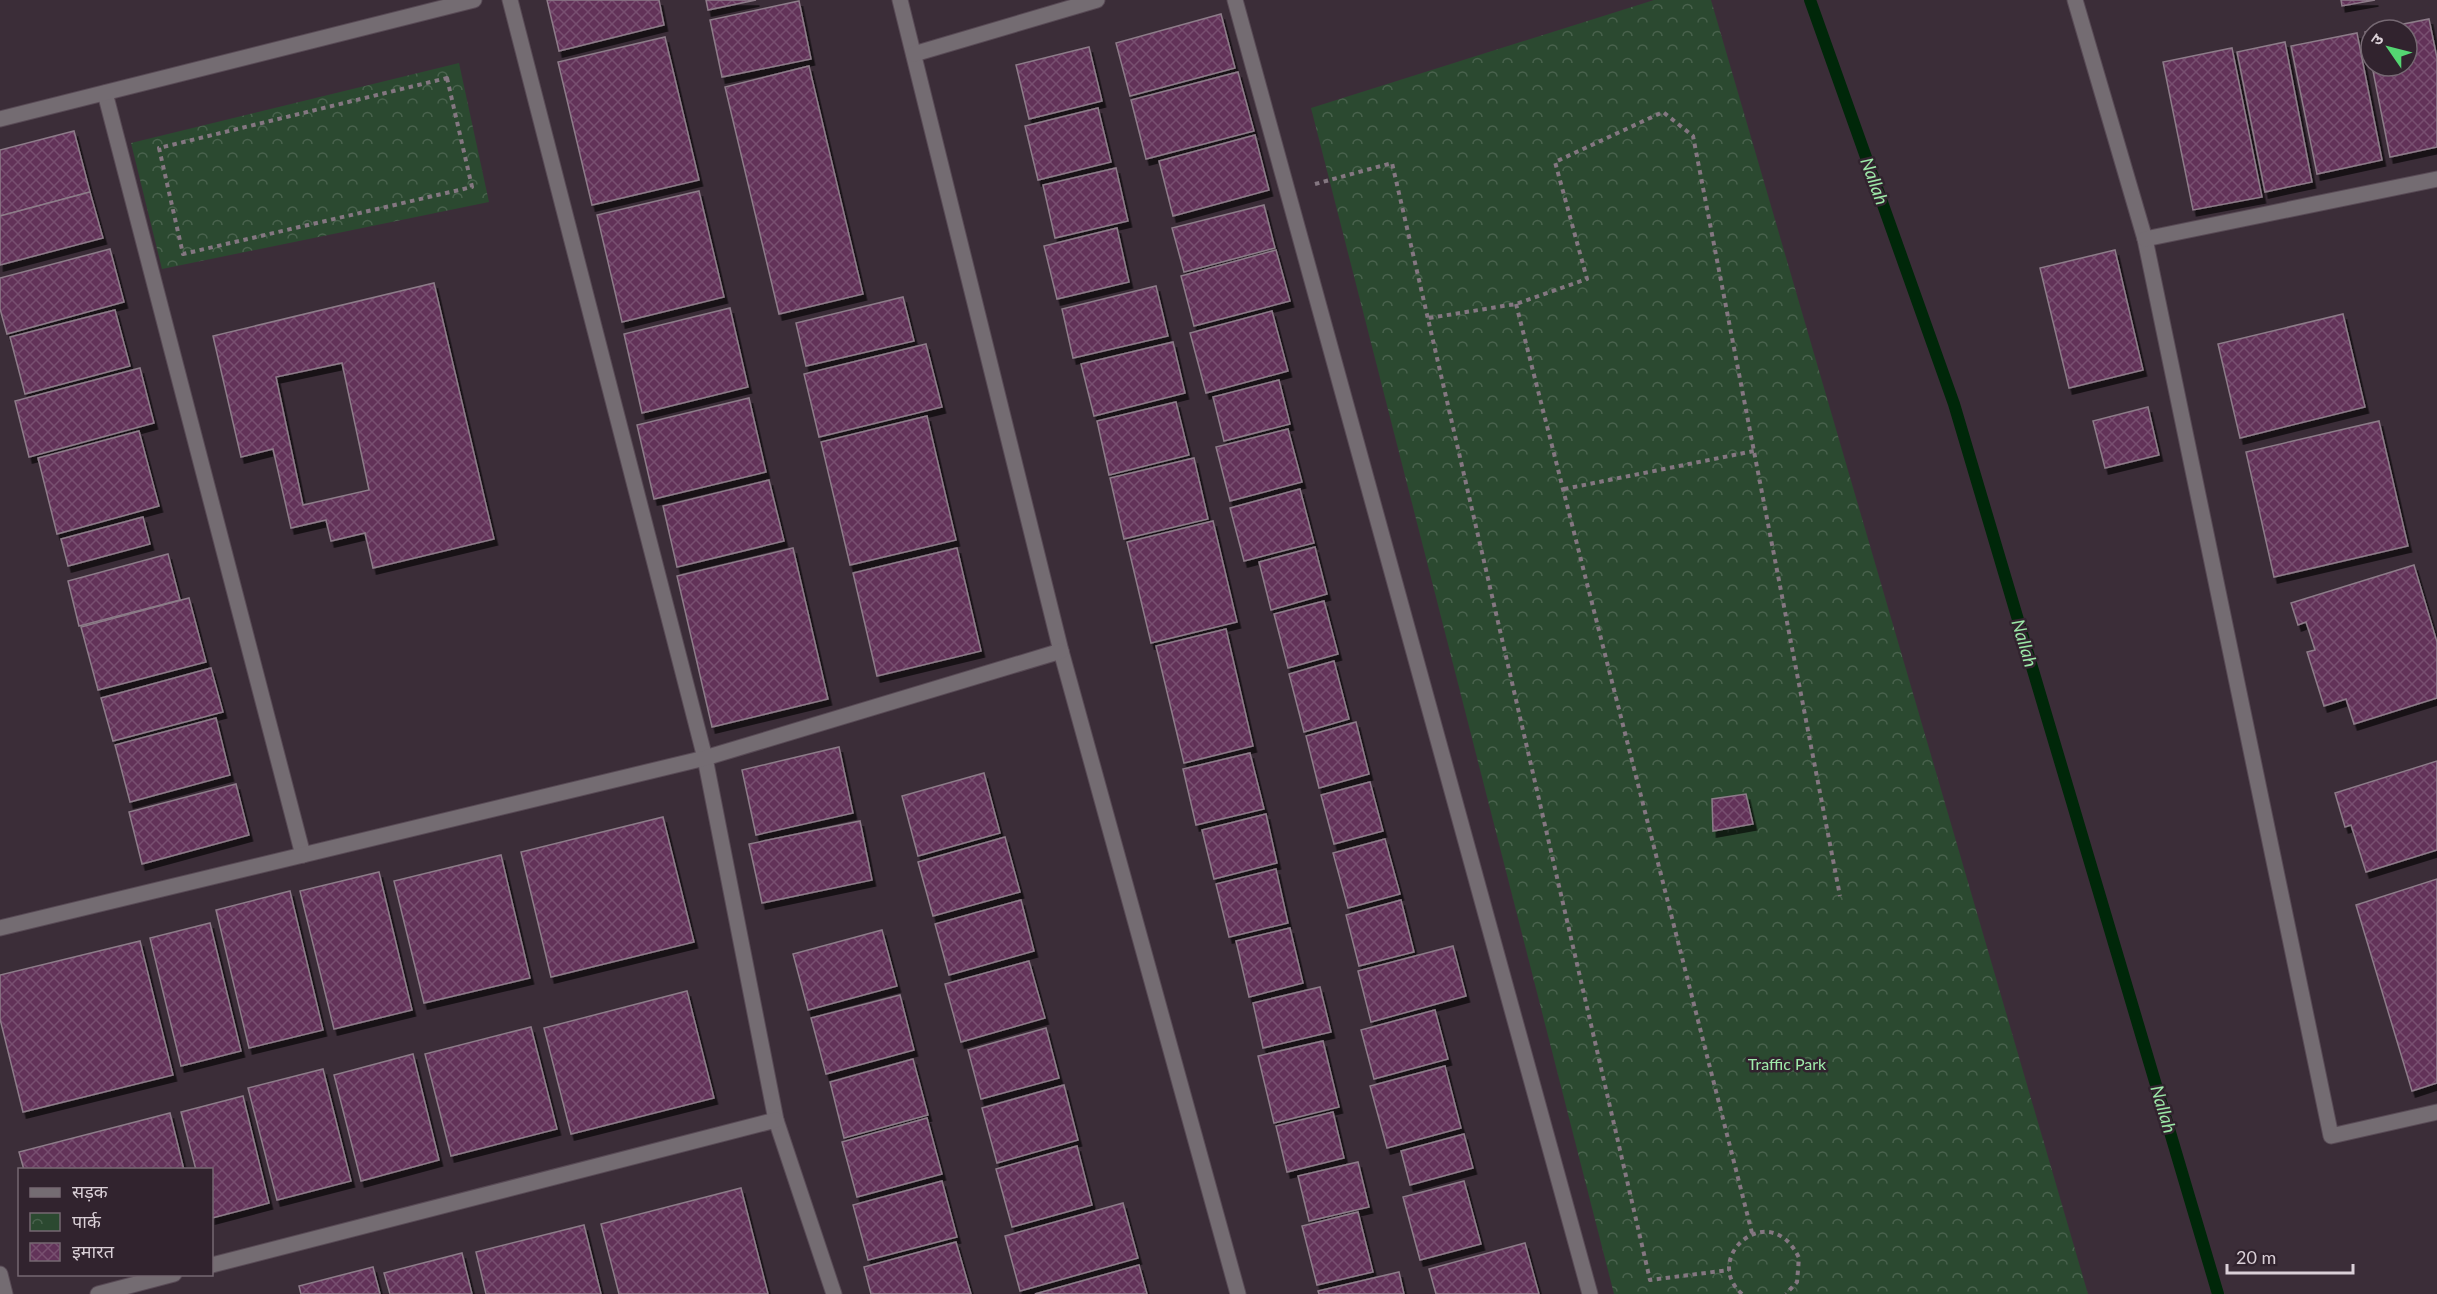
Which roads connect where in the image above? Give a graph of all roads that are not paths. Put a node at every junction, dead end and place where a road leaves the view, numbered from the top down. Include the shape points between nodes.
1 (474, 0) edge
2 (510, 0) edge
3 (900, 0) edge
4 (1097, 0) edge
5 (1235, 0) edge
6 (2075, 0) edge
7 (914, 54) junction
8 (105, 93) junction
9 (0, 119) edge
10 (2437, 179) edge
11 (2145, 238) junction
12 (1061, 651) junction
13 (705, 758) junction
14 (303, 855) junction
15 (0, 928) edge
16 (2437, 1113) edge
17 (776, 1120) junction
18 (213, 1265) edge
19 (0, 1274) edge
20 (170, 1276) edge
21 (5, 1294) edge
22 (98, 1294) edge
23 (834, 1294) edge
24 (1238, 1294) edge
25 (1590, 1294) edge

1 - 8 street
2 - 13 street
3 - 7 street
4 - 7 street
5 - 25 street
6 - 11 street
7 - 12 street
8 - 9 street
8 - 14 street
10 - 11 street
11 - 16 street via 2331,1136
12 - 13 street
12 - 24 street
13 - 14 street
13 - 17 street
14 - 15 street
17 - 18 street
17 - 23 street
19 - 21 street
20 - 22 street

